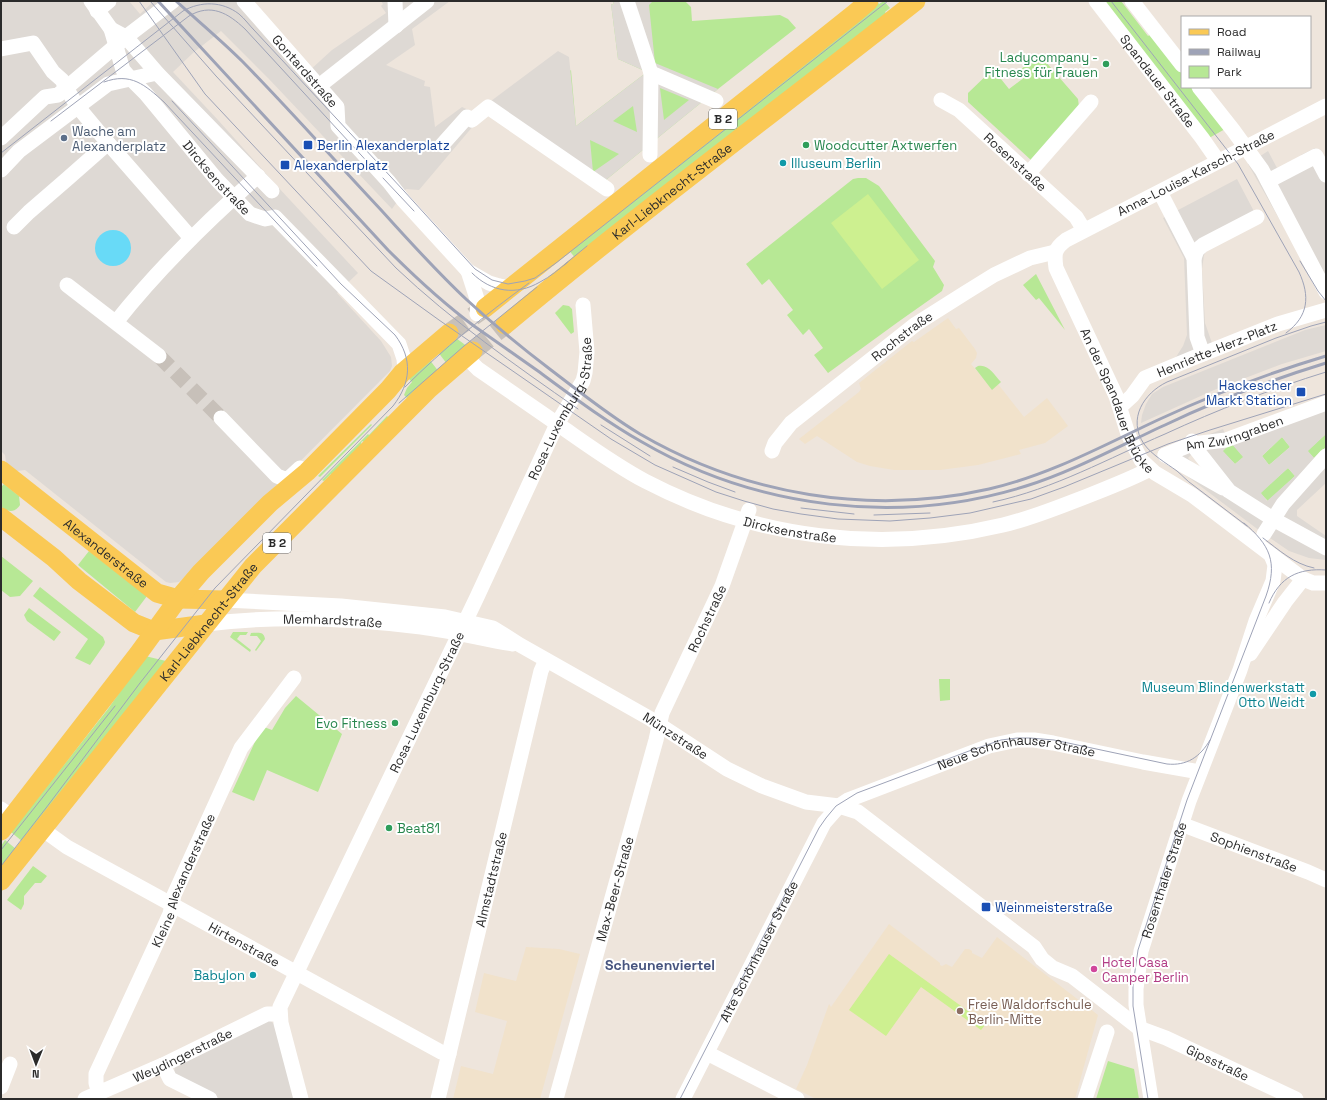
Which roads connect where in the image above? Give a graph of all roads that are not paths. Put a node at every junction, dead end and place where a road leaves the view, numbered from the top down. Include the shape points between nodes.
1 (173, 1) edge
2 (244, 1) edge
3 (395, 1) edge
4 (427, 1) edge
5 (869, 1) edge
6 (916, 1) edge
7 (1096, 1) edge
8 (1132, 1) edge
9 (629, 2) edge
10 (106, 4) edge
11 (396, 26) junction
12 (121, 41) junction
13 (1, 49) edge
14 (1181, 64) edge
15 (157, 73) junction
16 (651, 73) junction
17 (130, 78) junction
18 (320, 86) junction
19 (66, 88) junction
20 (1200, 88) edge
21 (941, 100) dead end
22 (716, 101) dead end
23 (1091, 102) dead end
24 (1326, 106) edge
25 (78, 107) junction
26 (1, 138) edge
27 (108, 143) junction
28 (442, 145) dead end
29 (1246, 147) junction
30 (650, 155) dead end
31 (1218, 161) junction
32 (1, 170) edge
33 (1028, 174) junction
34 (1326, 175) edge
35 (258, 176) junction
36 (1268, 181) junction
37 (607, 189) dead end
38 (272, 191) dead end
39 (1160, 192) junction
40 (234, 198) junction
41 (1257, 216) dead end
42 (14, 227) dead end
43 (1084, 230) junction
44 (191, 238) junction
45 (1055, 252) junction
46 (1194, 258) junction
47 (468, 271) junction
48 (67, 285) dead end
49 (510, 288) junction
50 (1326, 292) edge
51 (583, 305) dead end
52 (1326, 310) edge
53 (481, 311) joint
54 (505, 325) tunnel mouth
55 (119, 328) junction
56 (449, 333) tunnel mouth
57 (469, 354) joint
58 (1203, 354) junction
59 (158, 356) tunnel mouth
60 (405, 370) junction
61 (1326, 403) edge
62 (1120, 407) junction
63 (221, 418) tunnel mouth
64 (557, 424) junction
65 (1192, 442) junction
66 (772, 451) dead end
67 (1326, 456) edge
68 (302, 466) dead end
69 (1, 470) edge
70 (1150, 470) junction
71 (1229, 491) junction
72 (747, 515) junction
73 (1, 517) edge
74 (1273, 519) junction
75 (1264, 534) dead end
76 (1326, 548) edge
77 (1271, 555) junction
78 (1303, 579) junction
79 (1326, 583) edge
80 (178, 599) junction
81 (225, 600) junction
82 (206, 624) junction
83 (463, 627) junction
84 (154, 631) junction
85 (546, 660) junction
86 (1240, 670) junction
87 (294, 678) dead end
88 (659, 725) junction
89 (1200, 772) junction
90 (839, 806) junction
91 (5, 819) edge
92 (1181, 824) junction
93 (42, 829) junction
94 (1326, 880) edge
95 (1, 881) edge
96 (172, 905) junction
97 (296, 973) junction
98 (280, 1014) junction
99 (1139, 1028) junction
100 (1107, 1032) dead end
101 (707, 1053) junction
102 (449, 1054) junction
103 (10, 1064) dead end
104 (163, 1064) junction
105 (1, 1087) edge
106 (99, 1093) junction
107 (85, 1099) edge
108 (210, 1099) edge
109 (301, 1099) edge
110 (438, 1099) edge
111 (556, 1099) edge
112 (683, 1099) edge
113 (797, 1099) edge
114 (1085, 1099) edge
115 (1151, 1099) edge
116 (1296, 1099) edge

1 - 12 street
2 - 18 street, Gontardstraße
3 - 11 street
4 - 11 street
5 - 49 main road, Karl-Liebknecht-Straße / B 2
6 - 54 main road, Karl-Liebknecht-Straße / B 2 via 562,277
7 - 31 street, Spandauer Straße
8 - 14 street
9 - 16 street
10 - 12 street via 111,30
11 - 18 street
12 - 15 street
12 - 17 street, Dircksenstraße via 123,70
12 - 19 street
13 - 19 street via 33,43
15 - 17 street
15 - 35 street
16 - 22 street
16 - 30 street
17 - 25 street via 108,84
17 - 40 street, Dircksenstraße
18 - 47 street, Gontardstraße via 338,107 338,126
19 - 25 street
19 - 26 street via 58,95 45,97
20 - 29 street
21 - 33 street, Rosenstraße via 959,110
23 - 33 street
24 - 29 street, Anna-Louisa-Karsch-Straße
25 - 27 street
25 - 32 street via 19,151
27 - 42 street via 66,176
27 - 44 street
28 - 37 street via 467,116 472,120 488,107
29 - 31 street, Anna-Louisa-Karsch-Straße
29 - 36 street
31 - 39 street, Anna-Louisa-Karsch-Straße
33 - 43 street, Rosenstraße via 1076,217
34 - 36 street via 1316,156
35 - 38 street
35 - 40 street
36 - 50 street
39 - 43 street, Anna-Louisa-Karsch-Straße
39 - 46 street
40 - 44 street
40 - 60 street, Dircksenstraße via 250,214 265,219 275,217 399,344
41 - 46 street via 1203,245 1197,250
43 - 45 street, Anna-Louisa-Karsch-Straße via 1059,245
44 - 55 street via 143,288
45 - 62 street, An der Spandauer Brücke via 1056,268
45 - 66 street, Rochstraße via 1030,258 994,275 916,324 791,423
46 - 58 street via 1197,337
47 - 49 street, Gontardstraße via 489,283
47 - 53 street, Gontardstraße
48 - 55 street
49 - 53 main road, Karl-Liebknecht-Straße / B 2
51 - 64 street, Rosa-Luxemburg-Straße via 585,373 583,381
52 - 58 street, Henriette-Herz-Platz via 1283,322
55 - 59 street
56 - 60 main road, B 2
57 - 64 street, Dircksenstraße via 478,369
57 - 81 main road, Karl-Liebknecht-Straße / B 2 via 428,389 330,487 253,566
58 - 62 street, Henriette-Herz-Platz via 1145,378
60 - 80 main road, B 2 via 307,472 249,523
61 - 65 street, Am Zwirngraben via 1226,440
62 - 70 street, An der Spandauer Brücke via 1136,451
63 - 68 street via 277,476 288,480
64 - 72 street, Dircksenstraße via 594,451 644,481 700,506
64 - 83 street, Rosa-Luxemburg-Straße
65 - 71 street
65 - 71 street, Am Zwirngraben via 1165,455
67 - 74 street via 1283,504
69 - 80 main road, Alexanderstraße via 157,593
70 - 72 street, Dircksenstraße via 1043,513 1005,525 940,536 879,540 848,539 812,535
70 - 77 street, An der Spandauer Brücke via 1192,496
71 - 74 street
72 - 88 street, Rochstraße via 722,586 662,713
73 - 84 main road via 134,624
74 - 75 street
74 - 76 street
77 - 78 street, An der Spandauer Brücke
77 - 86 street, Rosenthaler Straße via 1275,565 1273,581 1256,621
78 - 79 street via 1313,583
78 - 86 street, Rosenthaler Straße
80 - 81 main road, Alexanderstraße
80 - 84 main road
81 - 82 main road, Karl-Liebknecht-Straße / B 2
81 - 83 street, Memhardstraße via 341,606 445,617
82 - 83 street, Memhardstraße via 256,619 362,621 422,628
82 - 84 main road
82 - 93 main road, Karl-Liebknecht-Straße
83 - 85 street, Münzstraße via 493,628
83 - 97 street, Rosa-Luxemburg-Straße
84 - 91 main road
85 - 88 street, Münzstraße
85 - 102 street, Almstadtstraße via 537,685
86 - 89 street, Rosenthaler Straße
87 - 96 street, Kleine Alexanderstraße via 241,748 174,895
88 - 90 street, Münzstraße via 725,768 762,786 806,802
88 - 111 street, Max-Beer-Straße
89 - 90 street, Neue Schönhauser Straße via 1053,743 1017,740 989,746 859,795
89 - 92 street, Rosenthaler Straße
90 - 99 street via 858,812 1034,947 1047,951 1061,961 1072,976
90 - 101 street, Alte Schönhauser Straße via 824,823
92 - 94 street, Sophienstraße
92 - 99 street, Rosenthaler Straße via 1141,951 1136,996
93 - 95 main road, Karl-Liebknecht-Straße
93 - 96 street, Hirtenstraße via 60,843
96 - 97 street, Hirtenstraße
96 - 106 street, Kleine Alexanderstraße via 96,1074
97 - 98 street, Rosa-Luxemburg-Straße via 280,1008
97 - 102 street, Hirtenstraße
98 - 104 street, Weydingerstraße via 267,1014
98 - 109 street, Rosa-Luxemburg-Straße
99 - 115 street, Rosenthaler Straße
99 - 116 street, Gipsstraße via 1158,1034
100 - 114 street
101 - 112 street, Alte Schönhauser Straße
101 - 113 street
102 - 110 street, Almstadtstraße
103 - 105 street
104 - 106 street, Weydingerstraße
104 - 108 street via 170,1079
106 - 107 street, Weydingerstraße

